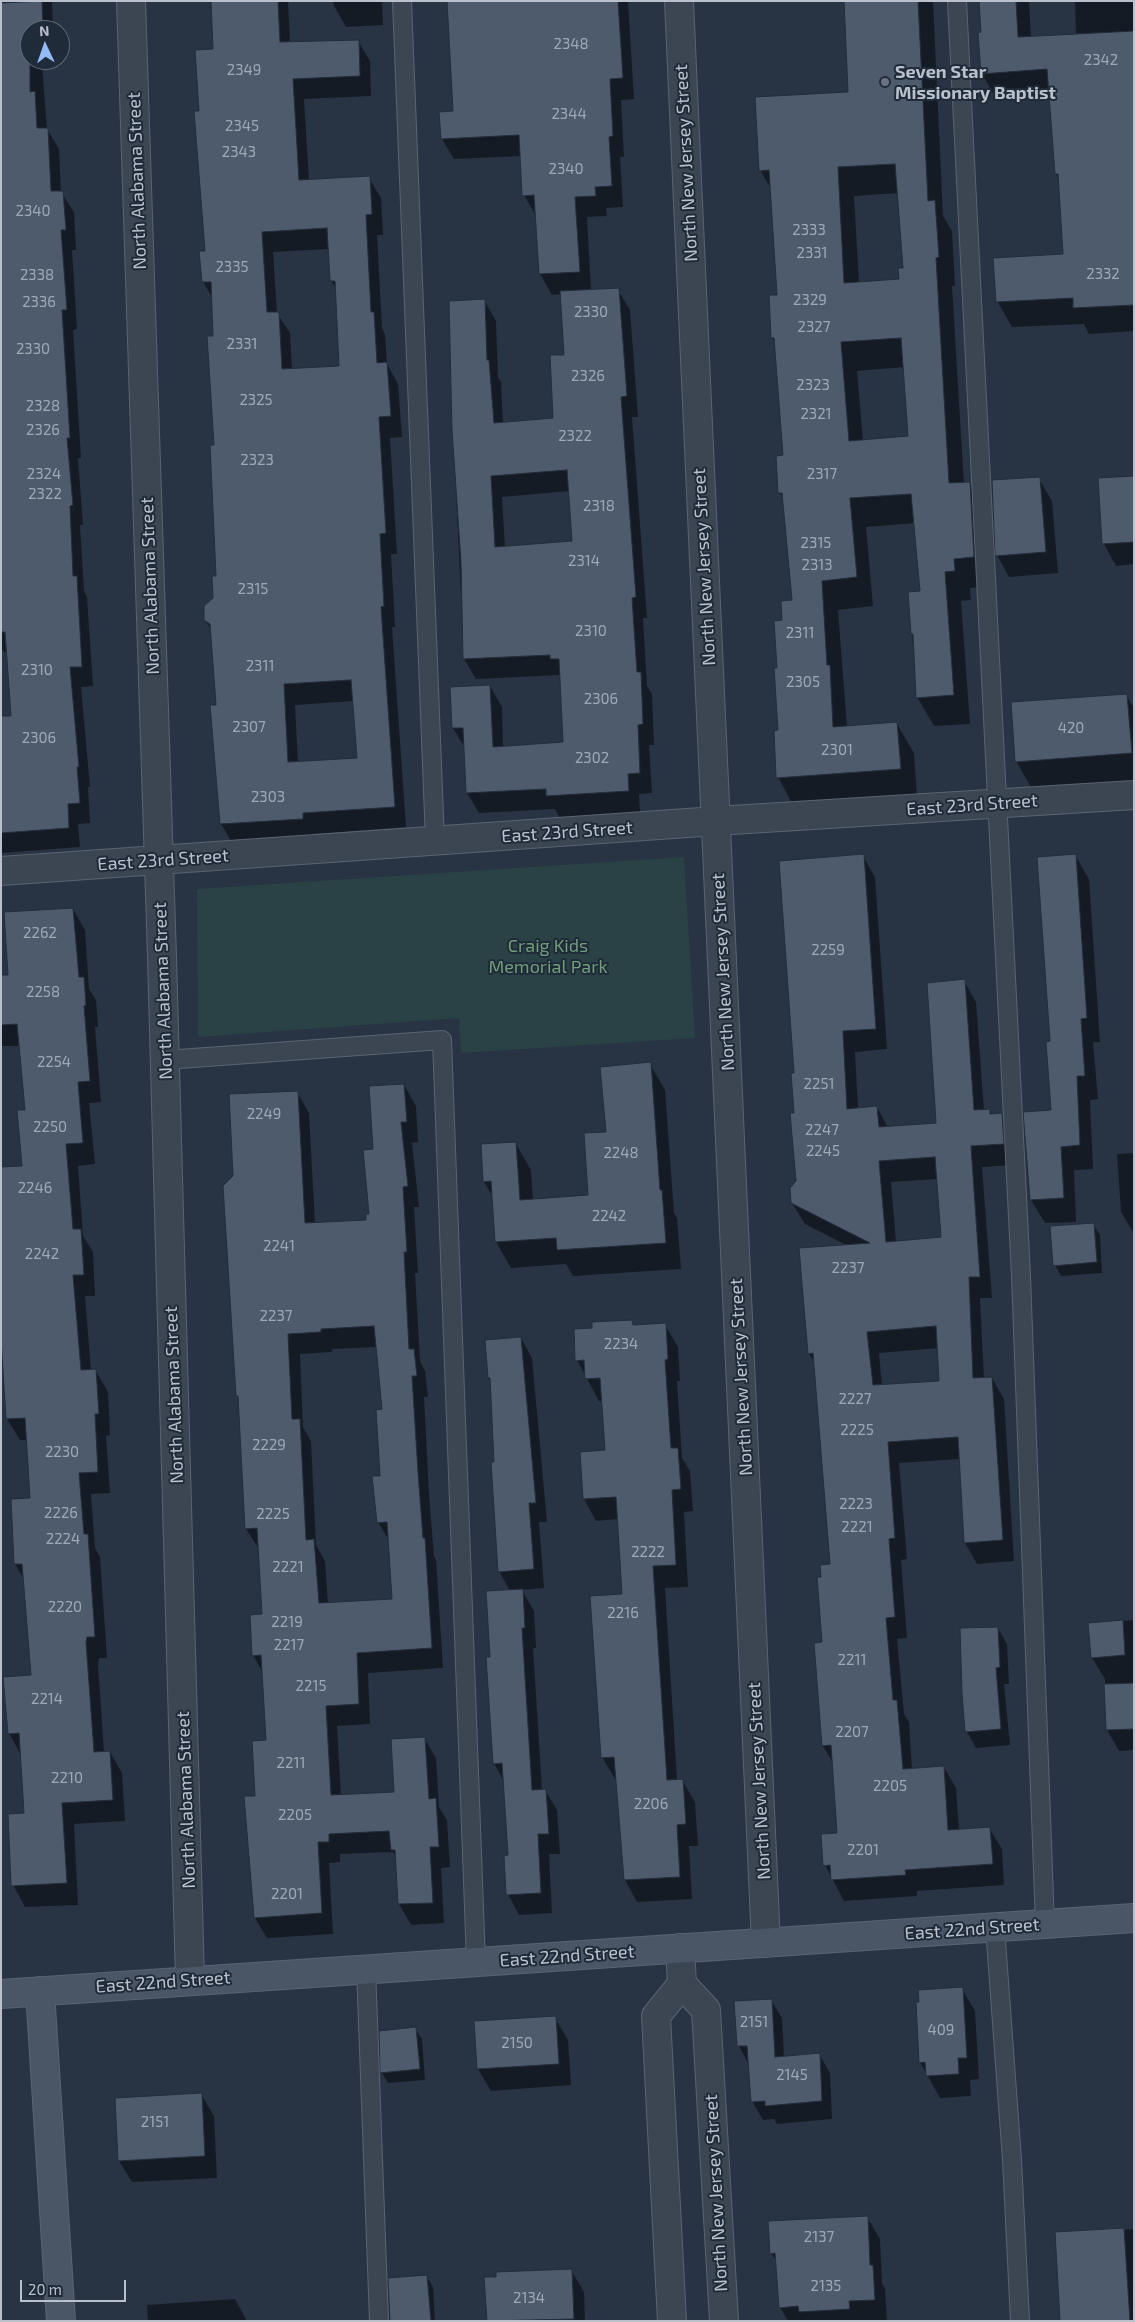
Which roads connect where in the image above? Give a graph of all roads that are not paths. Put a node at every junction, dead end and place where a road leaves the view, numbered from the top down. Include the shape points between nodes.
1 (131, 1) edge
2 (402, 1) edge
3 (679, 1) edge
4 (957, 1) edge
5 (1134, 795) edge
6 (998, 804) junction
7 (716, 821) junction
8 (435, 841) junction
9 (159, 861) junction
10 (1, 871) edge
11 (165, 1060) junction
12 (1134, 1918) edge
13 (1045, 1924) junction
14 (995, 1927) junction
15 (766, 1943) junction
16 (680, 1948) junction
17 (476, 1962) junction
18 (366, 1968) junction
19 (190, 1980) junction
20 (682, 1984) junction
21 (40, 1991) junction
22 (1, 1994) edge
23 (61, 2321) edge
24 (379, 2321) edge
25 (672, 2321) edge
26 (724, 2321) edge
27 (1020, 2321) edge

1 - 9 street, North Alabama Street
2 - 8 lane
3 - 7 street, North New Jersey Street
4 - 6 lane
5 - 6 street, East 23rd Street
6 - 7 street, East 23rd Street
6 - 13 lane via 1022,1276
7 - 8 street, East 23rd Street
7 - 15 street, North New Jersey Street
8 - 9 street, East 23rd Street
9 - 10 street, East 23rd Street
9 - 11 street, North Alabama Street
11 - 17 lane via 442,1040
11 - 19 street, North Alabama Street
12 - 13 main road, East 22nd Street
13 - 14 main road, East 22nd Street
14 - 15 main road, East 22nd Street
14 - 27 lane
15 - 16 main road, East 22nd Street
16 - 17 main road, East 22nd Street
16 - 20 street
17 - 18 main road, East 22nd Street
18 - 19 main road, East 22nd Street
18 - 24 lane
19 - 21 main road, East 22nd Street
20 - 25 street via 656,2016
20 - 26 street, North New Jersey Street via 706,2010
21 - 22 main road, East 22nd Street
21 - 23 main road

